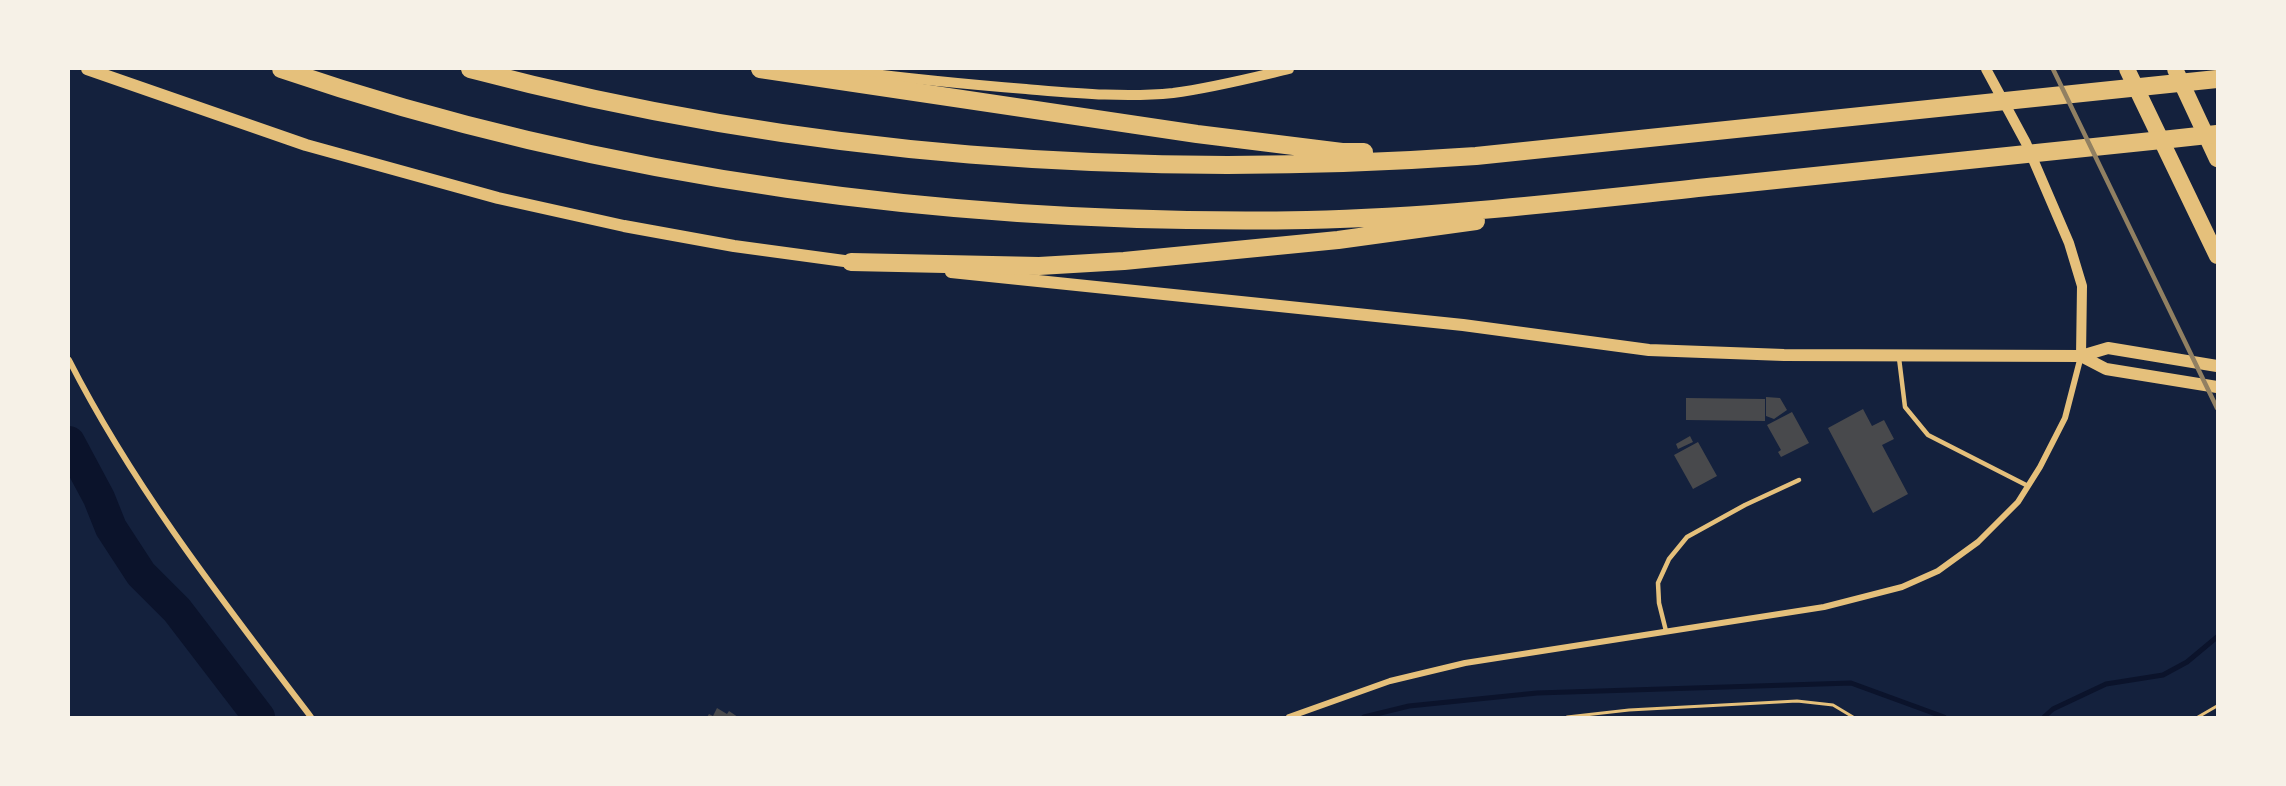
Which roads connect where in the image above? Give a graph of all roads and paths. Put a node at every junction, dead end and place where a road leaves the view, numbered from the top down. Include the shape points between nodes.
1 (87, 69) edge
2 (281, 69) edge
3 (470, 69) edge
4 (760, 69) edge
5 (831, 69) edge
6 (1289, 69) edge
7 (1986, 69) edge
8 (2127, 69) edge
9 (2175, 69) edge
10 (2217, 79) edge
11 (2217, 134) edge
12 (1476, 156) junction
13 (2217, 159) edge
14 (1615, 197) junction
15 (2217, 256) edge
16 (851, 262) junction
17 (1899, 355) junction
18 (2082, 356) junction
19 (69, 360) edge
20 (2217, 366) edge
21 (2217, 387) edge
22 (1799, 480) dead end
23 (2028, 486) junction
24 (1666, 631) junction
25 (2217, 706) edge
26 (311, 717) edge
27 (1289, 717) edge
28 (1567, 717) edge
29 (1853, 717) edge
30 (2198, 717) edge

1 - 16 main road via 306,145 498,198 723,244
2 - 14 highway via 492,130 673,170 831,195 998,212 1119,219 1310,220
3 - 12 highway via 686,118 809,138 997,158 1192,166 1376,163
4 - 12 highway via 1342,152
5 - 6 street via 986,86 1132,95 1173,93
7 - 18 street via 2031,154 2069,243 2082,286
8 - 15 highway
9 - 13 highway
10 - 12 highway
11 - 14 highway
14 - 16 highway via 1436,228 1124,261 1039,266
16 - 17 main road via 1463,325 1649,350
17 - 18 main road
17 - 23 lane via 1905,407 1928,435
18 - 20 main road via 2108,348
18 - 21 main road via 2106,369
18 - 23 street via 2065,418
19 - 26 street via 115,441 177,535
22 - 24 lane via 1745,504 1687,537 1669,559 1658,583
23 - 24 street via 2018,502 1978,542 1938,571 1902,587 1824,607
24 - 27 street via 1466,663 1390,681
25 - 30 path
28 - 29 path via 1797,701 1833,705

